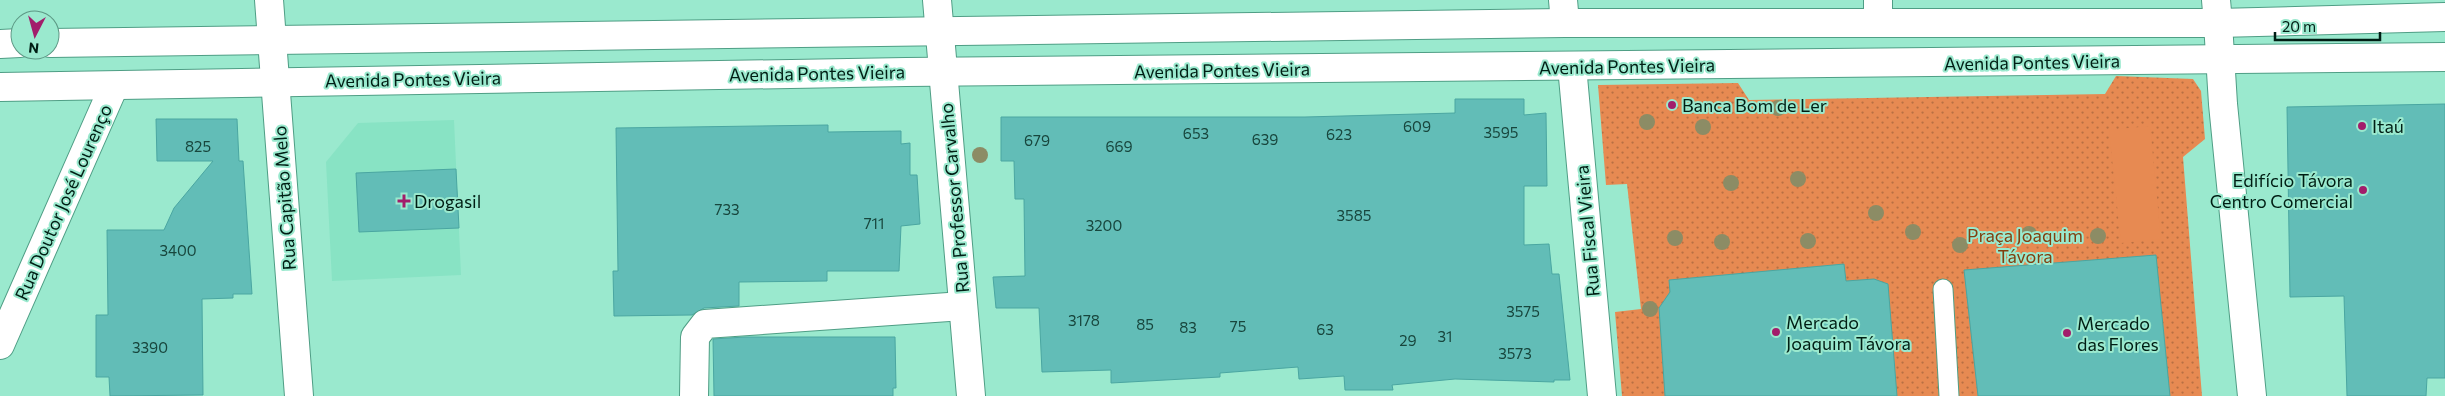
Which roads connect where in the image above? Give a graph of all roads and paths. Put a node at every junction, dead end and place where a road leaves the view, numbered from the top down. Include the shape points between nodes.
1 (269, 0) edge
2 (937, 0) edge
3 (1878, 11) edge
4 (2217, 11) edge
5 (1564, 12) edge
6 (2445, 17) edge
7 (939, 32) junction
8 (272, 40) junction
9 (60, 43) edge
10 (2445, 57) edge
11 (2221, 60) junction
12 (1572, 66) junction
13 (943, 73) junction
14 (275, 81) junction
15 (0, 86) edge
16 (114, 86) junction
17 (1943, 289) dead end
18 (963, 306) junction
19 (0, 345) edge
20 (299, 396) edge
21 (694, 396) edge
22 (971, 396) edge
23 (1602, 396) edge
24 (1949, 396) edge
25 (2252, 396) edge

1 - 8 main road, Rua Capitão Melo
2 - 7 main road, Rua Professor Carvalho
3 - 4 main road
3 - 5 main road
4 - 6 main road
4 - 11 main road
5 - 7 main road
7 - 8 main road
7 - 13 main road, Rua Professor Carvalho
8 - 9 main road
8 - 14 main road, Rua Capitão Melo
10 - 11 main road, Avenida Pontes Vieira
11 - 12 main road, Avenida Pontes Vieira
11 - 25 main road
12 - 13 main road, Avenida Pontes Vieira
12 - 23 main road, Rua Fiscal Vieira
13 - 14 main road, Avenida Pontes Vieira
13 - 18 main road, Rua Professor Carvalho
14 - 16 main road, Avenida Pontes Vieira
14 - 20 main road, Rua Capitão Melo
15 - 16 main road, Avenida Pontes Vieira
16 - 19 main road, Rua Doutor José Lourenço
17 - 24 lane
18 - 21 main road via 705,324 695,337
18 - 22 main road, Rua Professor Carvalho

